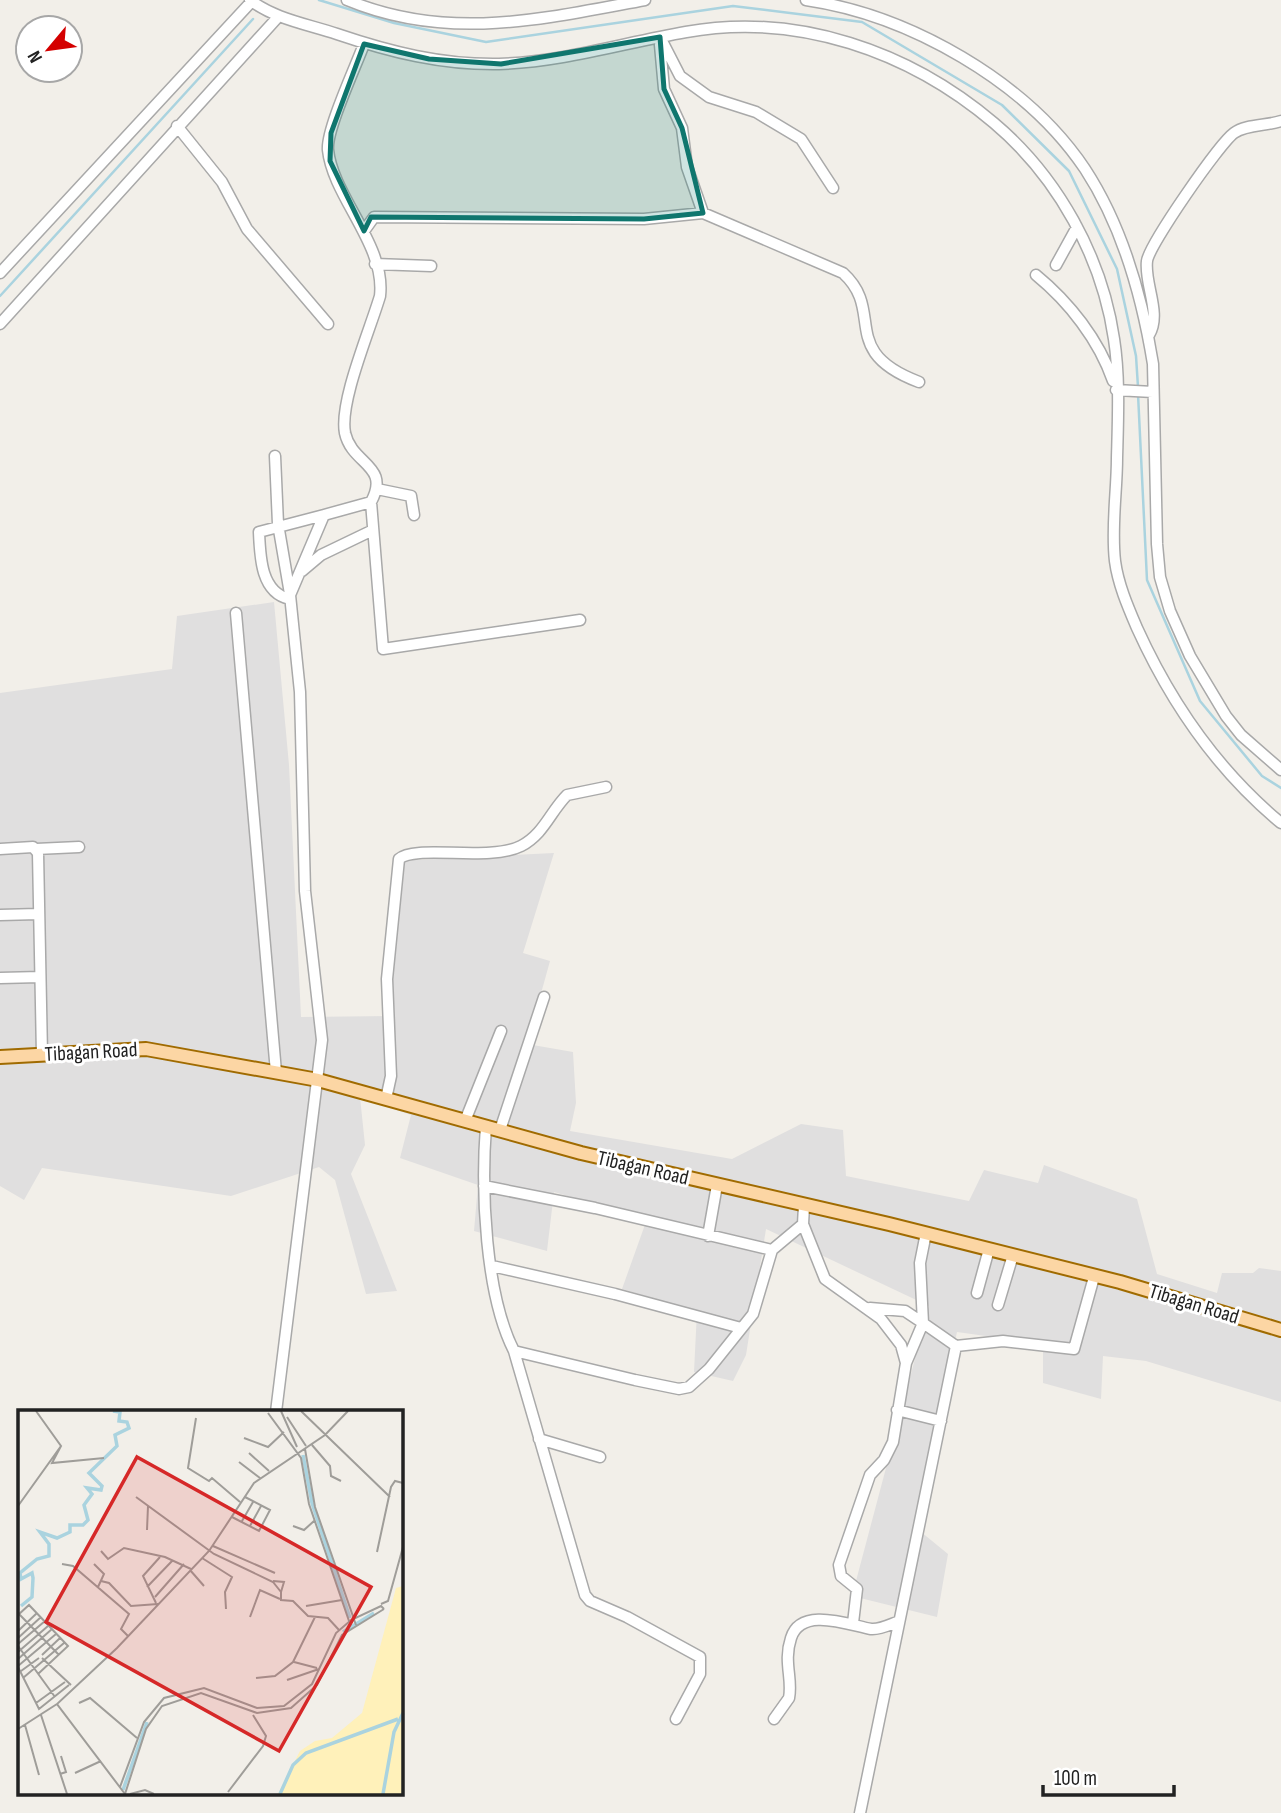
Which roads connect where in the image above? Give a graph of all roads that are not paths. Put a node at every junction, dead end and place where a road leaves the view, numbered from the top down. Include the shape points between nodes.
1 (346, 0) edge
2 (645, 0) edge
3 (806, 0) edge
4 (251, 1) edge
5 (278, 16) junction
6 (660, 37) junction
7 (365, 44) junction
8 (1281, 121) edge
9 (177, 127) junction
10 (833, 188) dead end
11 (703, 213) junction
12 (1077, 227) junction
13 (364, 231) junction
14 (375, 264) junction
15 (1056, 265) dead end
16 (431, 266) dead end
17 (0, 273) edge
18 (1036, 275) dead end
19 (0, 324) edge
20 (328, 324) dead end
21 (1148, 335) junction
22 (919, 382) dead end
23 (1119, 389) junction
24 (1150, 391) junction
25 (275, 456) dead end
26 (377, 489) junction
27 (370, 502) junction
28 (324, 515) junction
29 (414, 515) dead end
30 (278, 524) junction
31 (373, 530) junction
32 (299, 574) junction
33 (290, 597) junction
34 (236, 613) dead end
35 (580, 620) dead end
36 (1281, 770) edge
37 (606, 787) dead end
38 (1281, 823) edge
39 (79, 847) dead end
40 (0, 849) edge
41 (36, 849) junction
42 (38, 914) junction
43 (0, 915) edge
44 (40, 977) junction
45 (0, 978) edge
46 (544, 997) dead end
47 (501, 1031) dead end
48 (42, 1055) junction
49 (0, 1057) edge
50 (276, 1072) junction
51 (318, 1080) junction
52 (386, 1098) junction
53 (465, 1121) junction
54 (486, 1126) junction
55 (500, 1130) junction
56 (717, 1185) junction
57 (484, 1186) junction
58 (804, 1206) junction
59 (803, 1224) junction
60 (926, 1233) junction
61 (708, 1236) junction
62 (989, 1249) junction
63 (772, 1250) junction
64 (1013, 1255) junction
65 (492, 1266) junction
66 (1094, 1277) junction
67 (977, 1293) dead end
68 (999, 1305) dead end
69 (865, 1307) junction
70 (923, 1323) junction
71 (741, 1328) junction
72 (1281, 1330) edge
73 (956, 1346) junction
74 (514, 1351) junction
75 (906, 1363) junction
76 (276, 1410) edge
77 (897, 1410) junction
78 (941, 1421) junction
79 (539, 1439) junction
80 (600, 1457) dead end
81 (897, 1622) junction
82 (853, 1623) junction
83 (676, 1719) dead end
84 (774, 1719) dead end
85 (860, 1813) edge

1 - 2 street via 408,17 464,25 518,23
3 - 21 street via 886,21 952,51 987,73 1056,132 1087,171 1108,211 1128,256
4 - 5 street
4 - 17 street
5 - 7 street
5 - 9 street
6 - 7 street via 561,58 501,64 429,59
6 - 10 street via 680,76 709,97 756,112 801,139
6 - 11 street via 664,89 682,128 687,167
6 - 12 street via 707,29 776,29 828,38 893,58 943,85 1009,136 1049,183
7 - 13 street via 328,144 334,172
8 - 21 street via 1234,133 1198,176 1148,254 1154,316
9 - 19 street
9 - 20 street via 222,182 247,229
11 - 13 street via 644,219 374,217
11 - 22 street via 843,273 858,291 869,345 876,356 899,374
12 - 15 street
12 - 23 street via 1099,277 1114,341
13 - 14 street
14 - 16 street
14 - 26 street via 380,296 343,415 346,436 356,455 374,472
18 - 23 street via 1068,304
21 - 24 street
23 - 24 street
23 - 38 street via 1115,560 1122,588 1150,656 1196,735
24 - 36 street via 1160,577 1170,611 1190,656 1226,716
25 - 30 street
26 - 27 street
26 - 29 street via 411,496
27 - 28 street
27 - 31 street
28 - 30 street
28 - 32 street
30 - 33 street
30 - 33 street via 258,535 269,588
31 - 32 street via 321,555
31 - 35 street via 380,646 384,650
32 - 33 street
33 - 51 street via 300,692 305,891 322,1025
34 - 50 street
37 - 52 street via 567,795 544,829 513,849 467,855 410,853 399,859 387,979 391,1076
39 - 41 street
40 - 41 street
41 - 42 street
42 - 43 street
42 - 44 street
44 - 45 street
44 - 48 street
46 - 55 street
47 - 53 street
48 - 49 main road, Tibagan Road
48 - 50 main road, Tibagan Road via 146,1049
50 - 51 main road, Tibagan Road
51 - 52 main road, Tibagan Road
51 - 76 street
52 - 53 main road, Tibagan Road
53 - 54 main road, Tibagan Road
54 - 55 main road, Tibagan Road
54 - 57 street
55 - 56 main road, Tibagan Road
56 - 58 main road, Tibagan Road
56 - 61 street
57 - 61 street
57 - 65 street
58 - 59 street
58 - 60 main road, Tibagan Road
59 - 63 street
59 - 69 street via 825,1279
60 - 62 main road, Tibagan Road
60 - 70 street via 920,1263
61 - 63 street
62 - 64 main road, Tibagan Road
62 - 67 street
63 - 71 street via 757,1306
64 - 66 main road, Tibagan Road
64 - 68 street
65 - 71 street
65 - 74 street via 502,1321
66 - 72 main road, Tibagan Road
66 - 73 street via 1074,1349 1003,1341
69 - 70 street via 905,1311
69 - 75 street via 891,1331
70 - 73 street
70 - 75 street
71 - 74 street via 709,1369 684,1389
73 - 78 street
74 - 79 street
75 - 77 street
77 - 78 street
77 - 82 street via 893,1442 870,1475 839,1565 841,1576 857,1589
78 - 81 street
79 - 80 street
79 - 83 street via 586,1597 700,1657 700,1674
81 - 82 street via 874,1629
81 - 85 street
82 - 84 street via 809,1621 793,1632 786,1659 790,1694

